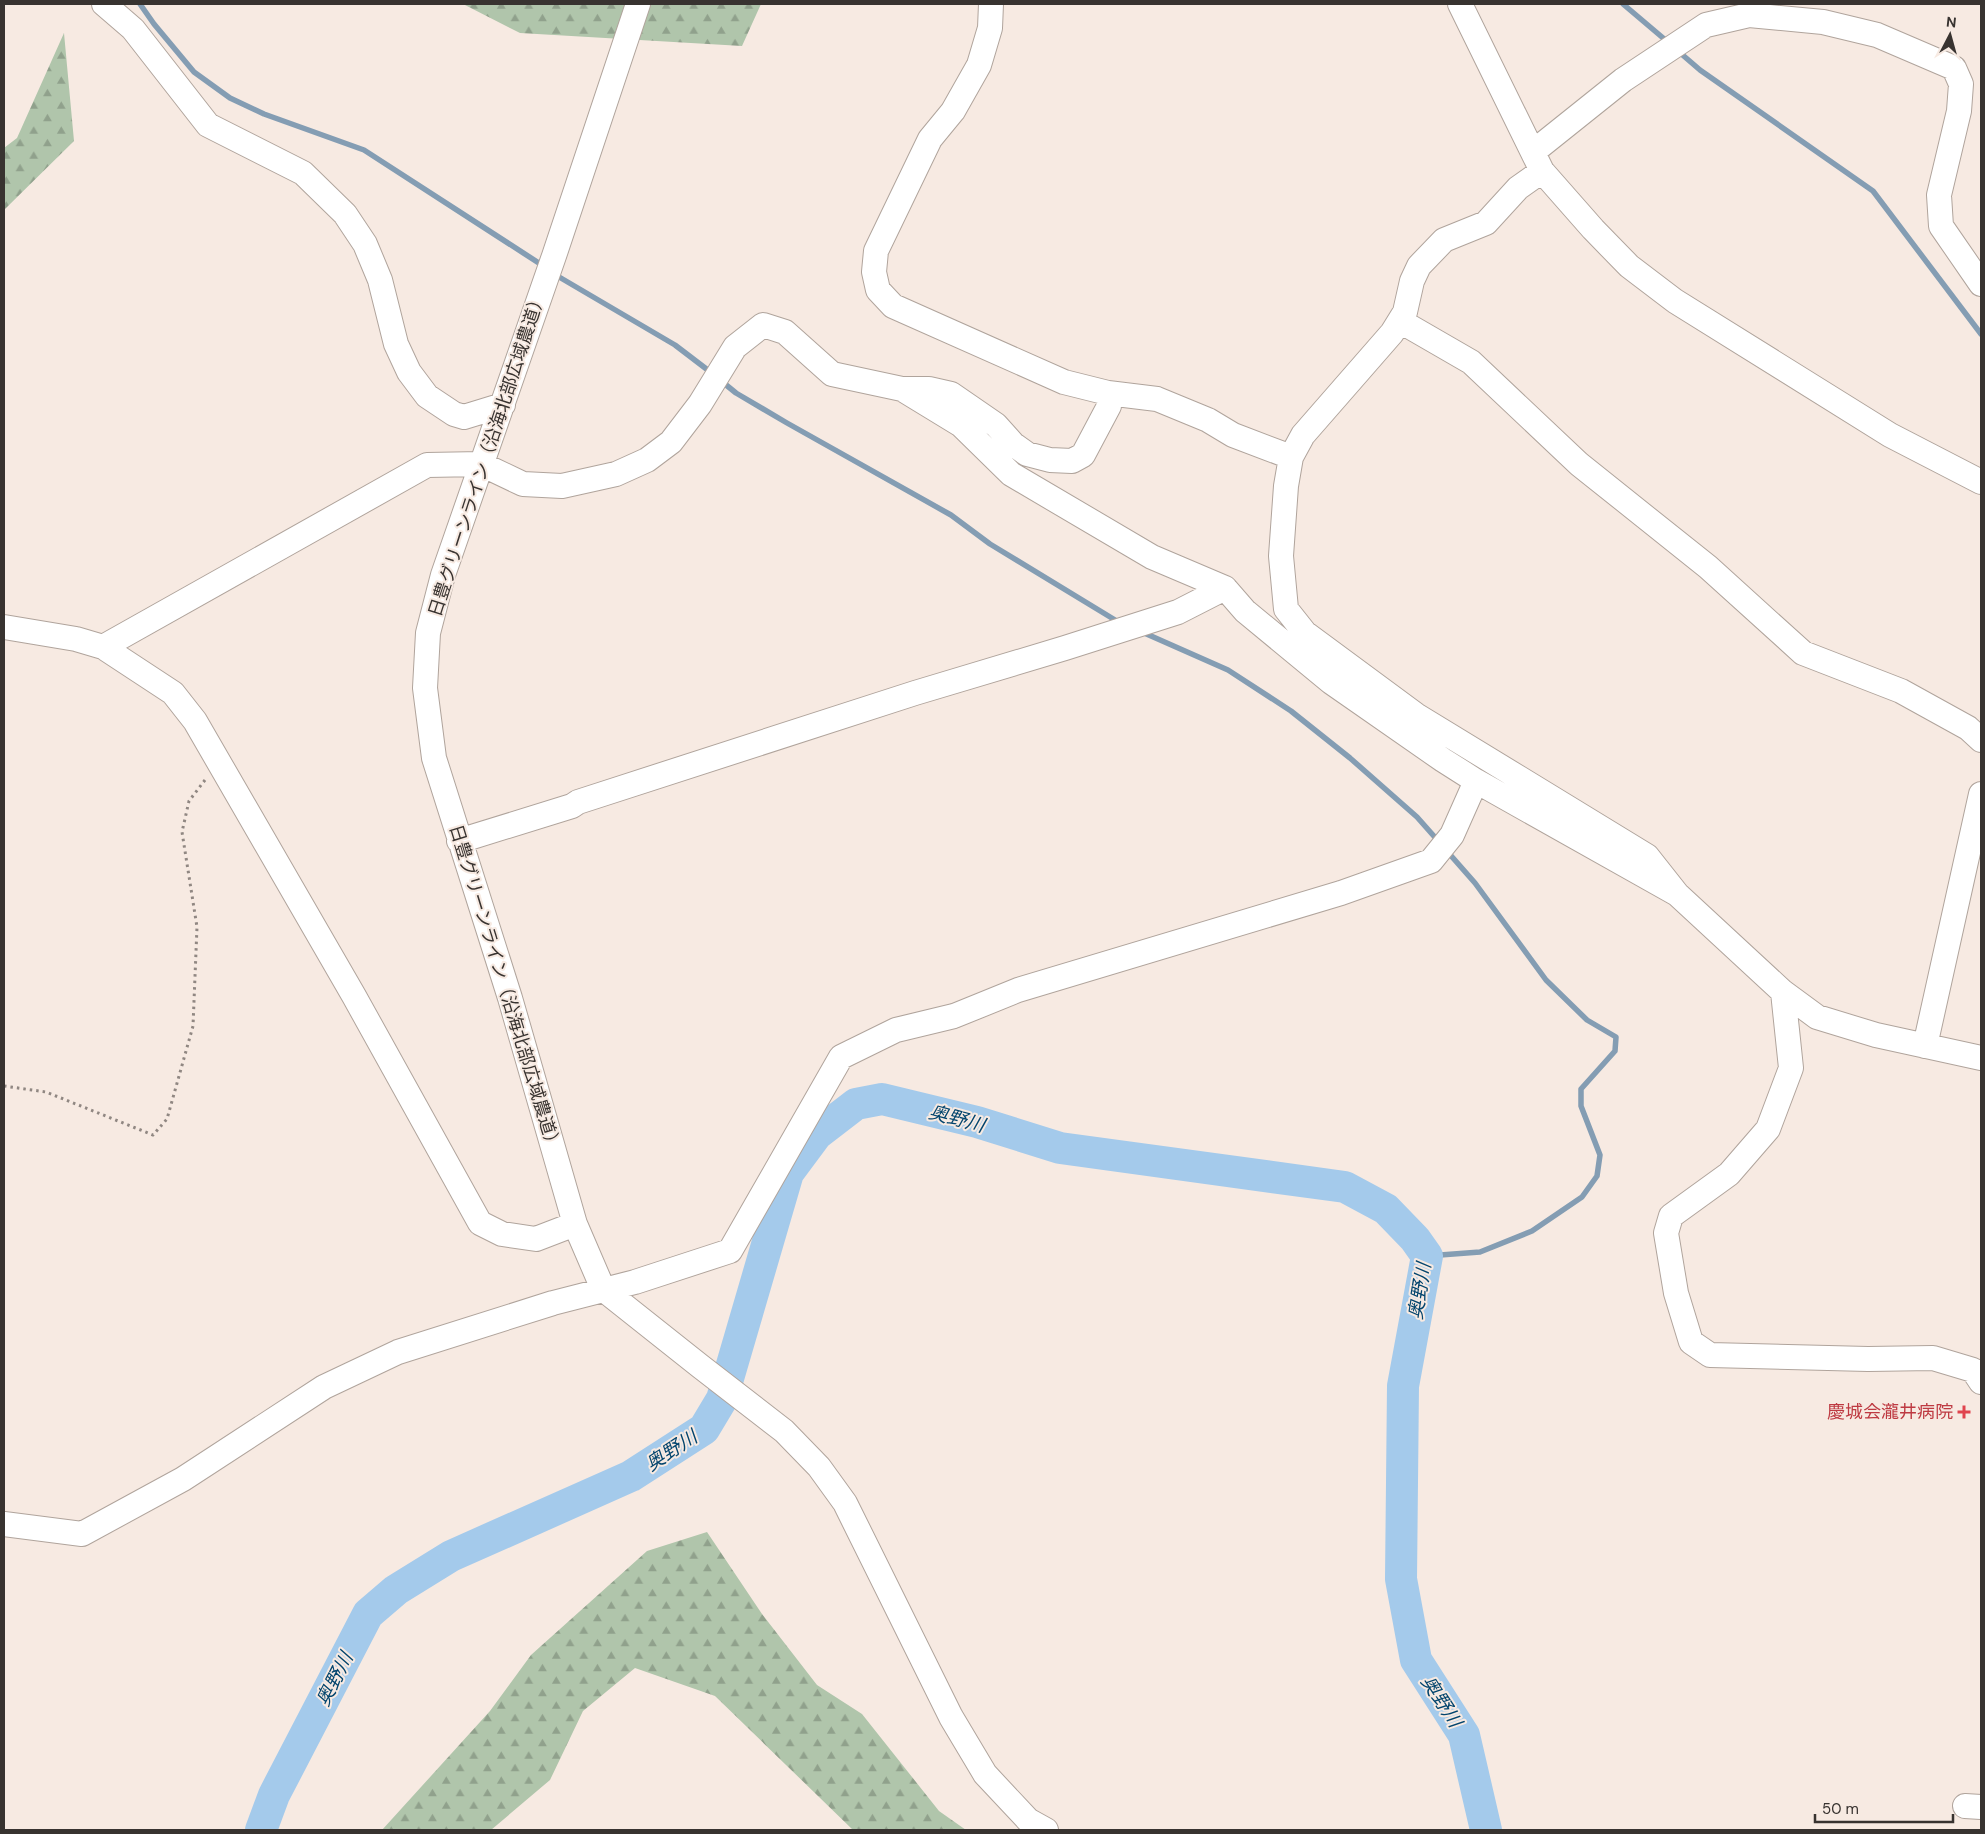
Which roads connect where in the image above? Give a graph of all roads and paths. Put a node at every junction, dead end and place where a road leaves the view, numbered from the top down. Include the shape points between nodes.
1 (104, 4) edge
2 (638, 4) edge
3 (991, 4) edge
4 (1460, 4) edge
5 (1537, 161) junction
6 (1981, 284) edge
7 (1400, 321) junction
8 (902, 389) junction
9 (1108, 393) junction
10 (503, 405) junction
11 (1290, 457) junction
12 (481, 464) junction
13 (1981, 482) edge
14 (1225, 588) junction
15 (4, 626) edge
16 (103, 647) junction
17 (1981, 740) edge
18 (219, 762) junction
19 (1476, 781) junction
20 (1981, 794) edge
21 (459, 841) junction
22 (1677, 894) junction
23 (1782, 992) junction
24 (1925, 1046) junction
25 (1981, 1058) edge
26 (4, 1086) edge
27 (575, 1224) junction
28 (603, 1289) junction
29 (1981, 1382) edge
30 (4, 1524) edge
31 (1046, 1830) edge

1 - 10 street via 133,29 208,125 303,174 346,214 365,244 380,280 396,344 409,372 427,396 464,417
2 - 10 street, 日豊グリーンライン（沿海北部広域農道）
3 - 9 street via 990,28 979,65 953,111 930,139 876,251 874,272 878,290 893,306 1064,382
4 - 5 street
5 - 6 street via 1623,80 1706,25 1748,16 1823,22 1877,35 1954,68 1961,84 1959,111 1939,195 1941,226
5 - 7 street via 1486,223 1444,240 1418,266
5 - 13 street via 1593,229 1629,266 1675,301 1890,435
7 - 11 street via 1303,434
7 - 17 street via 1471,362 1579,464 1708,567 1803,653 1901,691 1968,728
8 - 9 street via 929,389 951,394 996,425 1027,454 1072,461 1083,455 1109,406
8 - 12 street via 832,374 785,332 763,325 735,346 700,404 671,442 647,460 616,474 562,486 524,484
8 - 14 street via 960,425 1011,474 1152,557
9 - 11 street via 1157,398 1208,420 1233,436
10 - 12 street, 日豊グリーンライン（沿海北部広域農道）
11 - 22 street via 1281,556 1283,586 1286,608 1305,633 1416,716 1647,856
12 - 16 street via 427,464
12 - 21 street, 日豊グリーンライン（沿海北部広域農道） via 441,583 428,634 425,688 434,758
14 - 19 street via 1245,611 1331,682
14 - 21 street via 1178,612 915,693
15 - 16 street
16 - 18 street via 172,693 196,721
18 - 26 path via 189,801 182,832 197,927 193,1026 167,1119 153,1135 46,1092
18 - 27 street via 480,1223 502,1234 536,1239
19 - 22 street
19 - 28 street via 1452,834 1431,861 1341,893 1018,990 954,1016 896,1030 841,1057 730,1251
20 - 24 street
21 - 27 street, 日豊グリーンライン（沿海北部広域農道） via 510,998
22 - 23 street
23 - 24 street via 1818,1017
23 - 29 street via 1791,1068 1768,1128 1728,1174 1671,1216 1666,1233 1676,1294 1691,1342 1710,1355 1933,1358 1973,1370
24 - 25 street
27 - 28 street, 日豊グリーンライン（沿海北部広域農道）
28 - 30 street via 398,1352 324,1387 183,1479 82,1534
28 - 31 street, 日豊グリーンライン（沿海北部広域農道） via 784,1431 819,1467 845,1503 951,1717 985,1774 1028,1820

